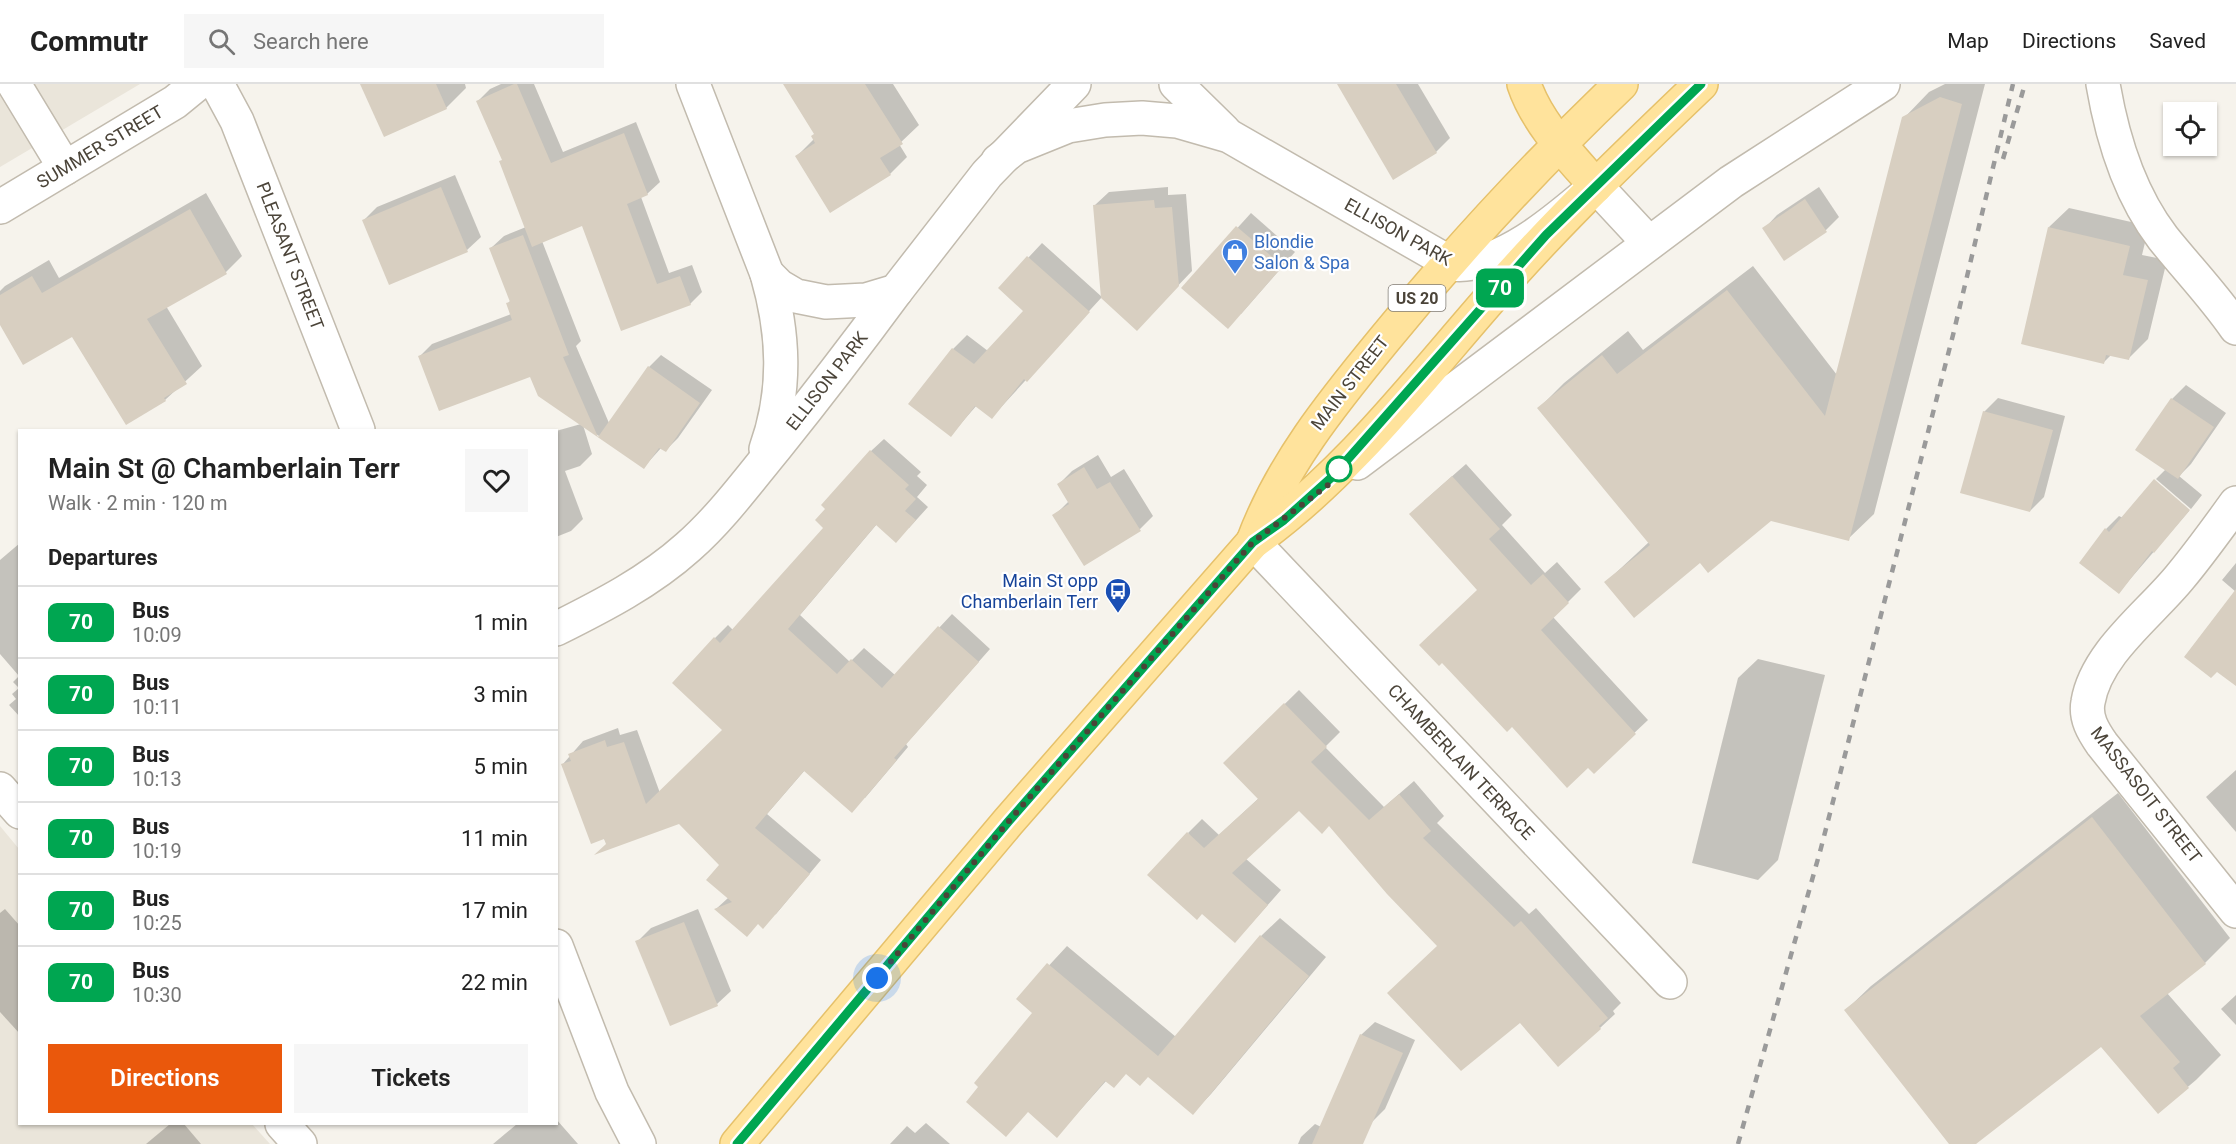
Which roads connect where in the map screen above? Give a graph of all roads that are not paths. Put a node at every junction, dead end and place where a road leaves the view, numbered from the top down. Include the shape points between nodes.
1 (14, 84) edge
2 (197, 84) edge
3 (217, 84) edge
4 (693, 84) edge
5 (1074, 84) edge
6 (1176, 84) edge
7 (1524, 84) edge
8 (1621, 84) edge
9 (1701, 84) edge
10 (1883, 84) edge
11 (2103, 84) edge
12 (1229, 136) junction
13 (1559, 143) junction
14 (998, 161) junction
15 (65, 168) junction
16 (1596, 186) junction
17 (0, 207) edge
18 (1649, 243) junction
19 (1448, 262) junction
20 (767, 274) junction
21 (896, 291) junction
22 (2236, 328) edge
23 (358, 429) edge
24 (757, 471) junction
25 (1305, 502) junction
26 (2236, 503) edge
27 (1253, 542) junction
28 (558, 628) edge
29 (0, 789) edge
30 (18, 810) edge
31 (2236, 911) edge
32 (558, 951) edge
33 (1670, 982) dead end
34 (283, 1125) edge
35 (300, 1144) edge
36 (639, 1144) edge
37 (737, 1144) edge

1 - 15 street
2 - 15 street, SUMMER STREET via 175,102
3 - 23 street, PLEASANT STREET via 237,121
4 - 20 street, ELLISON PARK
5 - 14 street, ELLISON PARK
6 - 12 street, ELLISON PARK
7 - 13 main road
8 - 13 main road, MAIN STREET / US 20
9 - 16 main road, MAIN STREET / US 20
10 - 18 street via 1768,157
11 - 22 street via 2116,139 2144,206 2163,237
12 - 14 street, ELLISON PARK via 1178,121 1105,120 1050,132 1016,147
12 - 19 street, ELLISON PARK
13 - 16 main road
13 - 19 main road, MAIN STREET / US 20
14 - 21 street, ELLISON PARK
15 - 17 street, SUMMER STREET
16 - 18 street
16 - 19 street, ELLISON PARK via 1542,229 1499,254 1471,264
16 - 25 main road, MAIN STREET / US 20 via 1546,235 1358,450
18 - 25 street
19 - 27 main road, MAIN STREET / US 20 via 1320,421 1284,475
20 - 21 street, ELLISON PARK via 796,296 826,302 866,300
20 - 24 street, ELLISON PARK via 780,331 782,381 777,413
21 - 24 street, ELLISON PARK
24 - 28 street, ELLISON PARK via 719,516 671,561 623,593
25 - 27 main road, MAIN STREET / US 20
26 - 31 street, MASSASOIT STREET via 2180,577 2110,655 2090,693 2087,714 2102,744
27 - 33 street, CHAMBERLAIN TERRACE
27 - 37 main road, MAIN STREET / US 20 via 1008,822
29 - 30 street
32 - 36 street via 612,1092
34 - 35 street

